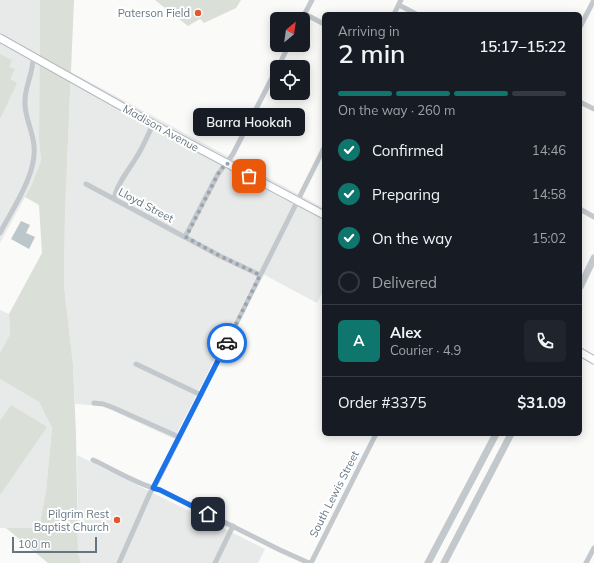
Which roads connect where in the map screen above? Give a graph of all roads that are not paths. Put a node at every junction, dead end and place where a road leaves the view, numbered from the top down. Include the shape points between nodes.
1 (312, 0) edge
2 (587, 0) edge
3 (593, 2) edge
4 (400, 3) edge
5 (306, 12) edge
6 (395, 12) edge
7 (413, 12) edge
8 (310, 19) edge
9 (322, 23) edge
10 (582, 23) edge
11 (0, 38) edge
12 (33, 56) junction
13 (270, 82) edge
14 (582, 103) edge
15 (594, 110) edge
16 (153, 124) junction
17 (322, 152) edge
18 (226, 163) junction
19 (86, 184) dead end
20 (114, 199) junction
21 (297, 201) junction
22 (582, 210) edge
23 (322, 214) edge
24 (594, 217) edge
25 (0, 233) edge
26 (186, 237) junction
27 (594, 258) edge
28 (260, 275) junction
29 (582, 283) edge
30 (582, 353) edge
31 (594, 360) edge
32 (136, 364) dead end
33 (201, 395) junction
34 (94, 403) dead end
35 (375, 436) edge
36 (495, 436) edge
37 (510, 436) edge
38 (180, 437) junction
39 (93, 460) dead end
40 (153, 488) junction
41 (233, 526) junction
42 (594, 548) edge
43 (118, 563) edge
44 (215, 563) edge
45 (310, 563) edge
46 (428, 563) edge
47 (444, 563) edge
48 (586, 563) edge

1 - 5 street
2 - 3 street
3 - 10 street
4 - 6 street
4 - 7 street
8 - 9 street
11 - 12 main road, Madison Avenue
12 - 16 main road, Madison Avenue
12 - 25 street via 33,68 25,100 34,142 33,166
13 - 18 street
14 - 15 street
16 - 18 main road, Madison Avenue
16 - 20 street
17 - 21 street
18 - 21 main road, Madison Avenue
18 - 26 street
19 - 20 street, Lloyd Street
20 - 26 street, Lloyd Street
21 - 23 main road, Madison Avenue
21 - 28 street
22 - 24 street
26 - 28 street, Lloyd Street
27 - 29 street
28 - 33 street
30 - 31 main road
32 - 33 street
33 - 38 street
34 - 38 street via 114,408
35 - 45 street, South Lewis Street
36 - 46 street
37 - 47 street
38 - 40 street
39 - 40 street
40 - 41 street
40 - 43 street
41 - 44 street
41 - 45 street
42 - 48 street

